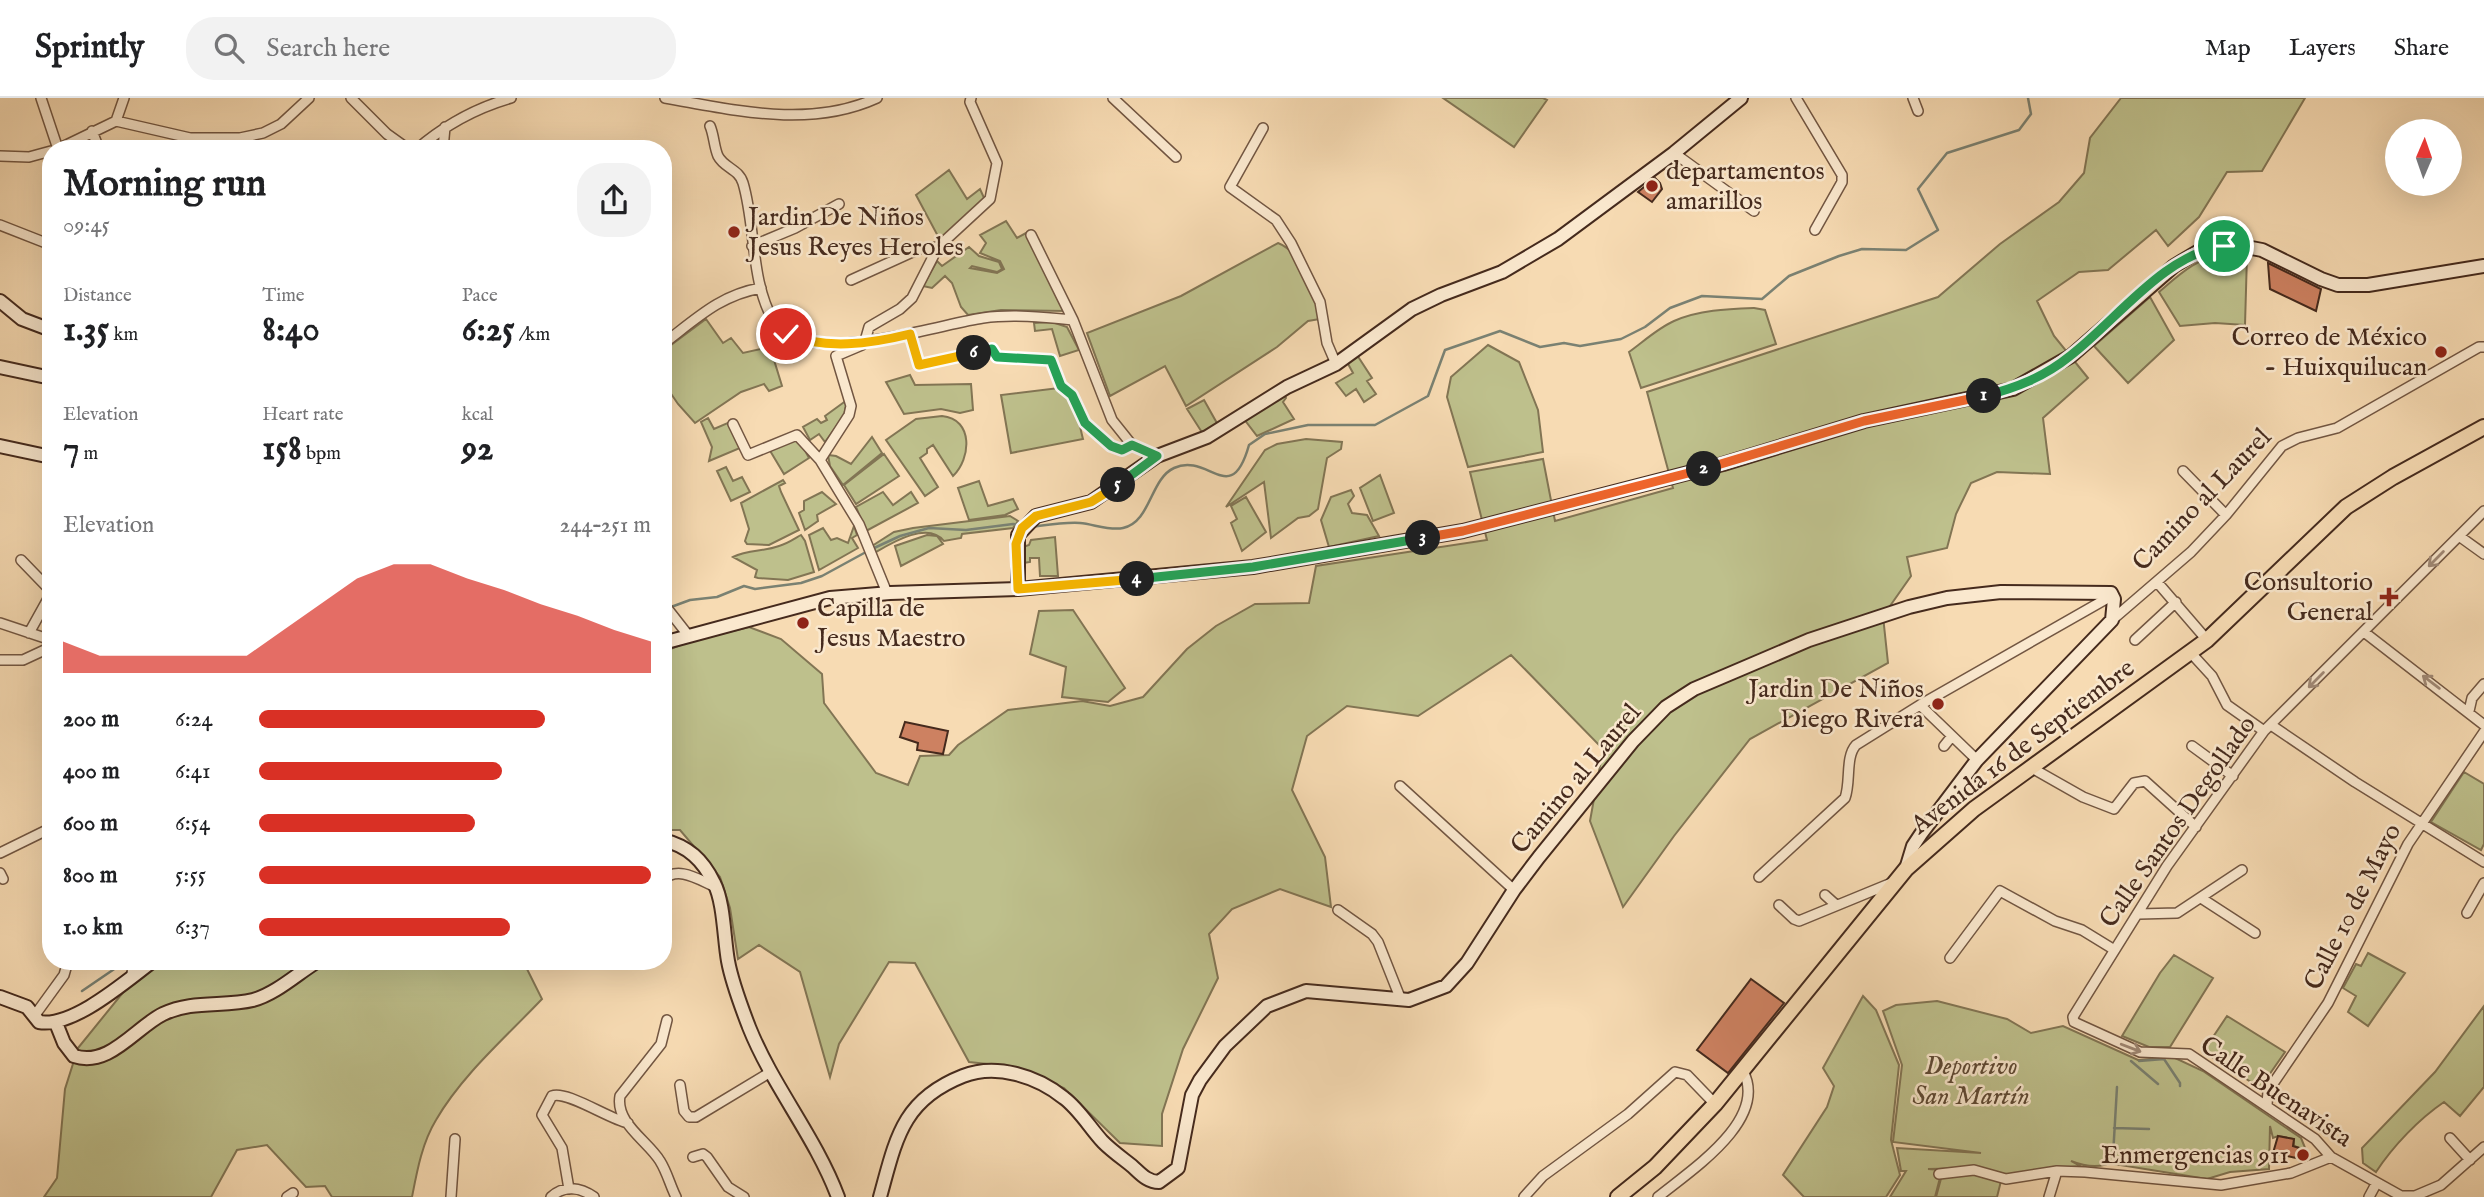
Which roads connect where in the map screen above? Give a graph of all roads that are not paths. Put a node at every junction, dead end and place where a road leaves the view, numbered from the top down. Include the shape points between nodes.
1 (41, 98) edge
2 (124, 98) edge
3 (309, 98) edge
4 (351, 98) edge
5 (511, 98) edge
6 (666, 98) edge
7 (877, 98) edge
8 (1113, 98) edge
9 (1741, 98) edge
10 (1796, 98) edge
11 (1913, 98) edge
12 (971, 99) edge
13 (865, 100) edge
14 (1918, 111) dead end
15 (116, 121) junction
16 (710, 125) dead end
17 (445, 127) junction
18 (1263, 128) dead end
19 (92, 131) junction
20 (55, 140) edge
21 (75, 140) edge
22 (96, 140) edge
23 (395, 140) edge
24 (428, 140) edge
25 (444, 140) edge
26 (42, 153) edge
27 (1674, 153) junction
28 (0, 156) edge
29 (1176, 157) dead end
30 (839, 204) dead end
31 (1754, 211) dead end
32 (0, 225) edge
33 (1815, 230) dead end
34 (1031, 235) dead end
35 (42, 241) edge
36 (752, 246) junction
37 (938, 247) junction
38 (2484, 266) edge
39 (851, 280) dead end
40 (761, 288) junction
41 (0, 301) edge
42 (1073, 320) junction
43 (42, 327) edge
44 (910, 334) junction
45 (672, 337) edge
46 (865, 341) junction
47 (2484, 347) edge
48 (1336, 364) junction
49 (0, 367) edge
50 (42, 376) edge
51 (733, 424) dead end
52 (2484, 427) edge
53 (1132, 445) junction
54 (0, 446) edge
55 (42, 455) edge
56 (1157, 456) junction
57 (820, 460) junction
58 (2183, 471) dead end
59 (2484, 511) edge
60 (2226, 515) junction
61 (2459, 536) junction
62 (2484, 554) edge
63 (21, 560) dead end
64 (42, 582) edge
65 (2157, 582) junction
66 (885, 588) dead end
67 (1018, 589) junction
68 (2113, 595) junction
69 (2176, 602) junction
70 (42, 610) edge
71 (672, 614) edge
72 (2112, 620) junction
73 (0, 623) edge
74 (2364, 632) junction
75 (29, 633) junction
76 (688, 635) junction
77 (42, 637) edge
78 (2207, 639) junction
79 (672, 640) edge
80 (2135, 640) dead end
81 (42, 651) edge
82 (2190, 652) junction
83 (0, 660) edge
84 (2484, 684) edge
85 (1920, 705) junction
86 (2469, 711) junction
87 (2484, 725) edge
88 (2267, 728) junction
89 (2484, 732) edge
90 (1952, 736) junction
91 (1944, 746) dead end
92 (2192, 746) dead end
93 (1977, 760) junction
94 (2030, 767) junction
95 (2234, 776) junction
96 (1401, 786) dead end
97 (2422, 823) junction
98 (2196, 827) junction
99 (42, 832) edge
100 (672, 843) edge
101 (0, 853) edge
102 (2484, 862) edge
103 (1906, 869) junction
104 (2242, 870) dead end
105 (672, 874) edge
106 (1759, 877) dead end
107 (1896, 881) junction
108 (2484, 883) edge
109 (716, 887) junction
110 (1514, 890) junction
111 (1825, 895) dead end
112 (2201, 898) junction
113 (1835, 904) junction
114 (1779, 905) dead end
115 (1338, 910) dead end
116 (2468, 913) dead end
117 (2139, 914) junction
118 (2255, 933) dead end
119 (2113, 949) junction
120 (1950, 958) dead end
121 (65, 970) edge
122 (129, 970) edge
123 (303, 970) edge
124 (0, 997) edge
125 (1401, 1000) junction
126 (36, 1015) junction
127 (2073, 1017) joint
128 (667, 1020) dead end
129 (56, 1023) junction
130 (1743, 1071) junction
131 (769, 1073) junction
132 (680, 1085) dead end
133 (1715, 1104) junction
134 (2267, 1105) junction
135 (628, 1124) junction
136 (2450, 1138) dead end
137 (455, 1139) dead end
138 (2484, 1147) edge
139 (693, 1157) dead end
140 (2332, 1157) junction
141 (2470, 1160) junction
142 (2057, 1171) junction
143 (1939, 1174) dead end
144 (2376, 1184) junction
145 (569, 1189) junction
146 (451, 1197) edge
147 (551, 1197) edge
148 (594, 1197) edge
149 (676, 1197) edge
150 (744, 1197) edge
151 (838, 1197) edge
152 (880, 1197) edge
153 (1524, 1197) edge
154 (1618, 1197) edge
155 (1658, 1197) edge
156 (2049, 1197) edge
157 (2369, 1197) edge

1 - 20 street
2 - 15 street
3 - 15 street via 281,124 240,138 190,138
4 - 23 street
5 - 17 street
6 - 13 street via 783,116 824,113
7 - 13 street
8 - 29 street
9 - 27 main road
10 - 33 street via 1842,175
11 - 14 street
12 - 37 street via 997,163 992,194
15 - 19 street
16 - 36 street via 720,159 737,171 743,182
17 - 24 street
17 - 25 street
18 - 48 street via 1230,187 1276,220 1291,243 1320,302 1326,343
19 - 21 street
19 - 22 street
26 - 28 street
27 - 31 street
27 - 48 main road via 1558,239 1502,272 1412,309
30 - 36 street
32 - 35 street
34 - 42 street
36 - 40 street
37 - 39 street via 919,249
37 - 46 street via 912,298 869,327
38 - 67 main road via 2368,285 2338,285 2262,250 2211,247 2174,266 2071,356 2013,389 1864,421 1723,464 1463,531 1253,567
40 - 45 street via 725,298
40 - 46 street via 776,326 786,334 832,344
41 - 43 main road via 22,319
42 - 44 street via 984,318
42 - 53 street via 1112,420
44 - 46 street
44 - 53 street via 919,365 992,349 997,357 1051,360 1061,386 1072,395 1085,423 1111,446 1122,450
46 - 57 street via 836,356 851,406
47 - 60 street, Camino al Laurel via 2337,428 2281,446
48 - 56 main road via 1287,387 1207,437
49 - 50 main road
51 - 57 street via 748,455 797,435
52 - 78 main road, Avenida 16 de Septiembre via 2346,507
53 - 56 street
54 - 55 main road
56 - 67 main road via 1091,502 1036,516 1026,525 1016,544
57 - 66 street via 859,524
58 - 60 street
59 - 61 street, Calle Santos Degollado
60 - 65 street, Camino al Laurel
61 - 62 street
61 -> 74 street, Calle Santos Degollado
63 - 64 street
65 - 69 street
65 - 72 street, Camino al Laurel
67 - 76 main road via 830,598
68 - 72 main road, Camino al Laurel
68 - 85 street
68 - 110 main road, Camino al Laurel via 2001,592 1947,598 1809,640 1693,689 1633,741
69 - 78 street
69 - 80 street
70 - 75 street
71 - 76 street
72 - 93 main road
73 - 75 street
86 -> 74 street
74 -> 88 street, Calle Santos Degollado
75 - 77 street
76 - 79 main road
78 - 82 main road, Avenida 16 de Septiembre
81 - 83 street via 23,660
82 - 88 street via 2212,676 2227,705
82 - 94 main road, Avenida 16 de Septiembre
84 - 86 street via 2472,698
85 - 90 street
85 - 106 street via 1854,747 1845,798
86 - 87 street
88 - 95 street, Calle Santos Degollado
88 - 97 street
89 - 97 street, Calle 10 de Mayo
90 - 91 street
90 - 93 street
92 - 95 street
93 - 103 main road via 1920,834
94 - 98 street via 2114,809 2134,783 2145,781
94 - 103 main road, Avenida 16 de Septiembre
95 - 98 street, Calle Santos Degollado
96 - 110 street
97 - 102 street
97 - 134 street, Calle 10 de Mayo via 2329,1003 2268,1091
98 - 117 street, Calle Santos Degollado
99 - 101 street
100 - 109 main road via 687,849 704,865
103 - 107 main road, Avenida 16 de Septiembre
104 - 112 street
105 - 109 street
107 - 113 street
107 - 130 main road, Avenida 16 de Septiembre
108 - 116 street
109 - 131 main road via 729,965
110 - 125 main road, Camino al Laurel via 1467,963 1446,986
111 - 113 street
112 - 117 street via 2177,913
112 - 118 street
113 - 114 street via 1799,920
115 - 125 street via 1378,942
117 - 119 street, Calle Santos Degollado
119 - 120 street, Calle Santos Degollado via 2000,891
119 - 127 street, Calle Santos Degollado
121 - 126 street
122 - 129 main road via 75,1015
123 - 129 main road via 258,998 166,1012 125,1043 93,1058 74,1056
124 - 126 main road
125 - 152 main road, Camino al Laurel via 1306,991 1267,1006 1225,1046 1200,1080 1192,1095 1178,1168 1159,1182 1147,1180 1105,1144 1065,1098 1035,1079 990,1070 971,1073 926,1094 908,1113
126 - 129 main road via 39,1022
127 -> 134 street, Calle Buenavista via 2080,1026 2140,1052 2189,1054
128 - 135 street via 661,1044 620,1096
130 - 133 main road, Avenida 16 de Septiembre
130 - 155 street via 1750,1084 1746,1110 1732,1132
131 - 132 street via 696,1117 684,1111
131 - 151 main road via 799,1118
133 - 153 street via 1687,1075 1675,1072
133 - 154 main road, Avenida 16 de Septiembre via 1655,1167
134 - 140 street, Calle Buenavista
135 - 145 street via 562,1094 551,1096 542,1115 562,1148
135 - 149 street via 659,1158
136 - 141 street
137 - 146 street
138 - 141 street
139 - 150 street via 707,1157 728,1187
140 - 142 street via 2291,1173 2221,1185
140 - 144 street, Calle Buenavista
141 - 144 street, Calle Buenavista via 2441,1185 2415,1196 2401,1196
142 - 143 street via 2006,1179 1974,1170
142 - 156 street
144 - 157 street
145 - 147 street
145 - 148 street

